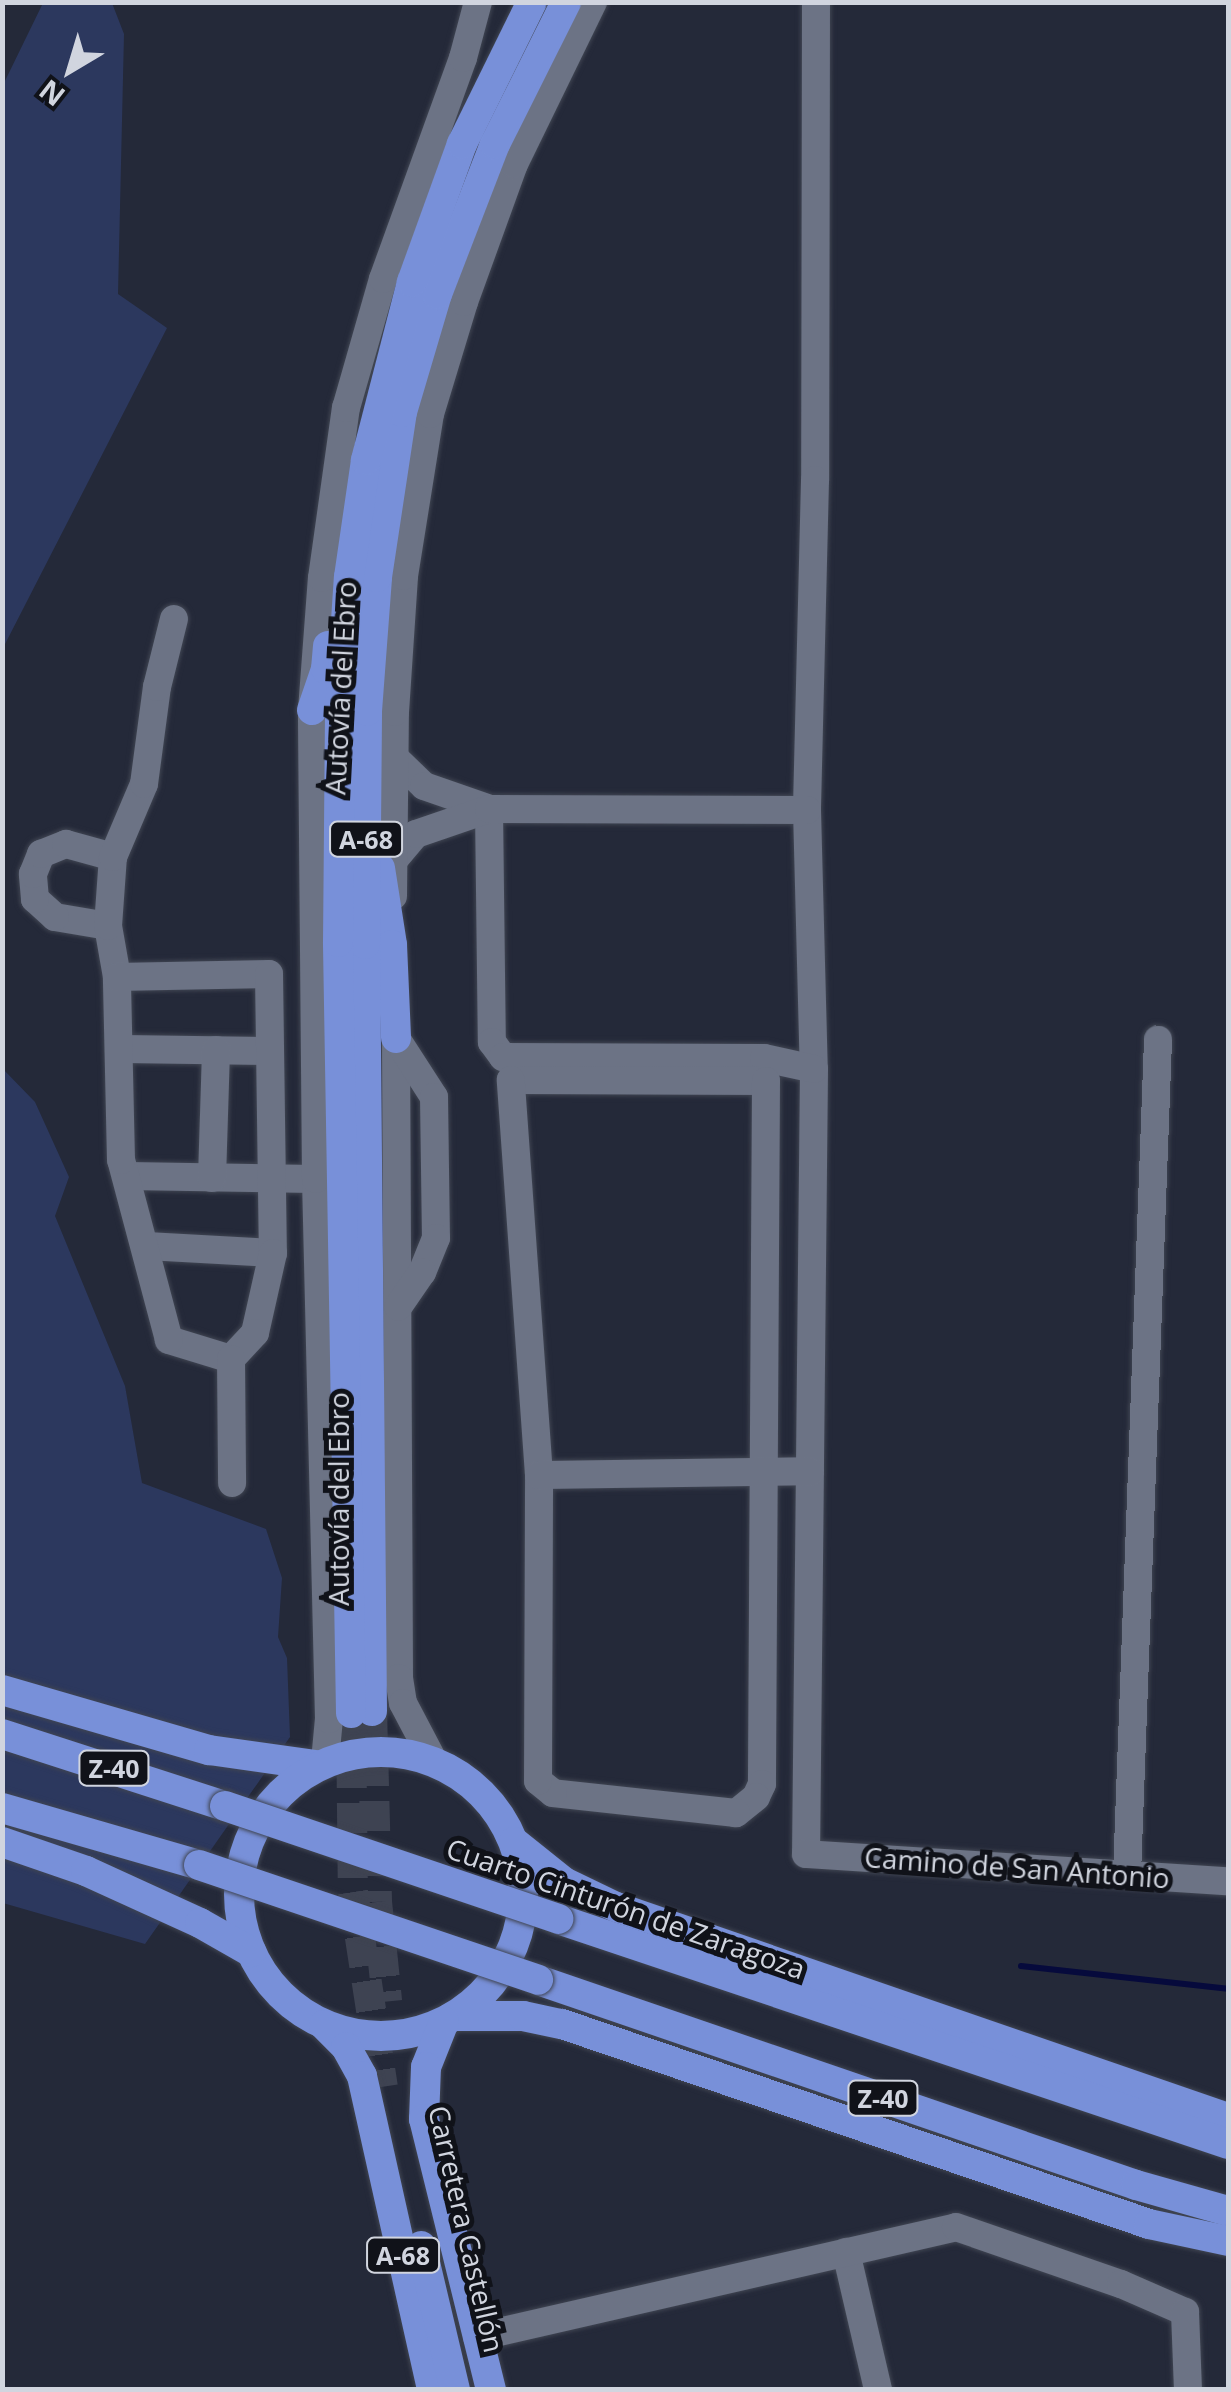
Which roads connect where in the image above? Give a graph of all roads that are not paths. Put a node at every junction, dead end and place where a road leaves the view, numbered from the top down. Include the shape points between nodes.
1 (478, 2) edge
2 (532, 2) edge
3 (566, 2) edge
4 (593, 2) edge
5 (816, 2) edge
6 (366, 460) junction
7 (174, 619) dead end
8 (312, 710) junction
9 (395, 758) junction
10 (366, 776) junction
11 (488, 809) junction
12 (808, 810) junction
13 (113, 857) junction
14 (393, 861) junction
15 (108, 926) junction
16 (392, 945) junction
17 (117, 977) junction
18 (396, 1038) junction
19 (1158, 1040) dead end
20 (119, 1049) junction
21 (216, 1050) junction
22 (270, 1050) junction
23 (814, 1069) junction
24 (766, 1081) junction
25 (1170, 1146) dead end
26 (126, 1176) junction
27 (212, 1178) junction
28 (272, 1179) junction
29 (316, 1179) junction
30 (147, 1246) junction
31 (273, 1252) junction
32 (398, 1307) junction
33 (231, 1359) junction
34 (810, 1471) junction
35 (763, 1474) junction
36 (539, 1475) junction
37 (232, 1483) dead end
38 (2, 1690) edge
39 (2, 1734) edge
40 (434, 1762) junction
41 (321, 1763) junction
42 (2, 1808) edge
43 (1128, 1836) junction
44 (2, 1842) edge
45 (514, 1842) junction
46 (1127, 1874) junction
47 (1228, 1881) edge
48 (251, 1952) junction
49 (450, 2019) junction
50 (322, 2024) junction
51 (391, 2085) tunnel mouth
52 (1228, 2118) edge
53 (1228, 2144) edge
54 (1228, 2212) edge
55 (1228, 2241) edge
56 (846, 2252) junction
57 (461, 2343) junction
58 (432, 2390) edge
59 (455, 2390) edge
60 (472, 2390) edge
61 (491, 2390) edge
62 (878, 2390) edge
63 (1188, 2390) edge

1 - 8 street via 346,408
2 - 6 highway, Autovía del Ebro / A-68 via 448,180 396,336
3 - 10 highway, Autovía del Ebro / A-68 via 478,186 402,412 377,576
4 - 9 street via 514,164 430,414 404,576
5 - 12 street
6 - 8 highway via 347,490 326,669
6 - 10 highway, Autovía del Ebro / A-68 via 340,711 338,1007 362,1712
7 - 13 street via 144,784
8 - 29 street
9 - 11 street via 424,786
9 - 14 street
10 - 16 highway
11 - 12 street
11 - 14 street via 416,834
11 - 23 street via 492,1042 503,1057 764,1058
12 - 23 street
13 - 15 street
13 - 15 street via 66,844 41,854 32,874 35,898 55,916
14 - 16 street
15 - 17 street
16 - 18 highway
17 - 20 street
17 - 22 street via 269,974
18 - 32 street
18 - 32 street via 434,1097 436,1238
19 - 43 street
20 - 21 street
20 - 26 street
21 - 22 street
21 - 27 street
22 - 28 street
23 - 24 street
23 - 34 street
24 - 35 street
24 - 36 street via 511,1080
25 - 43 street via 1143,1795
26 - 27 street
26 - 30 street
27 - 28 street
28 - 29 street
28 - 31 street
29 - 41 street via 330,1718
30 - 31 street
30 - 33 street via 169,1340
31 - 33 street via 255,1333
32 - 40 street via 400,1678 403,1703
33 - 37 street
34 - 35 street
34 - 46 street, Camino de San Antonio via 806,1854
35 - 36 street
35 - 36 street via 762,1784 736,1813 553,1793 538,1781
38 - 41 highway via 209,1750
39 - 53 highway, Cuarto Cinturón de Zaragoza / Z-40, bridge
40 - 41 highway via 393,1752
40 - 45 highway via 482,1794
41 - 48 highway via 276,1797 247,1844 238,1899
42 - 54 highway, Z-40, bridge via 200,1865
43 - 46 street
44 - 48 highway via 100,1878
45 - 49 highway via 524,1890 517,1938 494,1980
45 - 52 highway via 564,1882 616,1907
46 - 47 street, Camino de San Antonio
48 - 50 highway via 280,1994
49 - 50 highway via 383,2036
49 - 55 highway via 523,2016 562,2024 1149,2224
49 - 57 highway via 426,2067 423,2092
50 - 58 highway, A-68 via 346,2046 362,2076
51 - 57 highway, Carretera Castellón
56 - 57 street
56 - 62 street
56 - 63 street via 956,2226 1122,2284 1185,2312
57 - 59 highway, Carretera Castellón
57 - 60 highway, Carretera Castellón
57 - 61 highway

